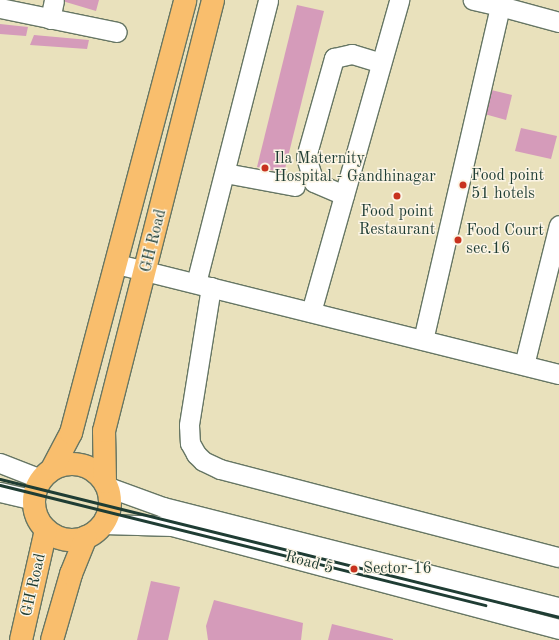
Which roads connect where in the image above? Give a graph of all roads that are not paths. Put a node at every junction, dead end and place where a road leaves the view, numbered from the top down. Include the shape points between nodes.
1 (54, 0) edge
2 (185, 0) edge
3 (214, 0) edge
4 (268, 0) edge
5 (399, 0) edge
6 (473, 0) edge
7 (501, 3) edge
8 (0, 8) edge
9 (50, 19) junction
10 (559, 22) edge
11 (117, 32) dead end
12 (381, 63) junction
13 (225, 173) junction
14 (295, 186) dead end
15 (344, 195) junction
16 (559, 225) edge
17 (117, 264) junction
18 (146, 271) junction
19 (204, 285) junction
20 (311, 312) junction
21 (423, 340) junction
22 (524, 365) junction
23 (559, 374) edge
24 (0, 463) edge
25 (46, 474) junction
26 (106, 484) junction
27 (0, 492) edge
28 (34, 500) junction
29 (46, 530) junction
30 (95, 531) junction
31 (559, 557) edge
32 (559, 607) edge
33 (559, 629) edge
34 (21, 640) edge
35 (52, 640) edge

1 - 9 street
2 - 17 main road, GH Road
3 - 18 main road, GH Road
4 - 13 street
5 - 12 street
6 - 7 street
7 - 10 street
7 - 21 street
8 - 9 street
9 - 11 street
12 - 15 street
12 - 15 street via 352,54 334,58 329,73 306,157 314,182
13 - 14 street
13 - 19 street
15 - 20 street
16 - 22 street
17 - 18 street
17 - 25 main road, GH Road via 71,432
18 - 19 street
18 - 26 main road, GH Road via 104,431
19 - 20 street
19 - 31 street via 190,425 190,443 203,461 220,469
20 - 21 street
21 - 22 street
22 - 23 street
24 - 25 street
25 - 26 main road via 63,464 87,466
25 - 28 main road
26 - 30 main road via 110,506
26 - 32 street, Road 5 via 163,507
27 - 28 street
28 - 29 main road via 35,511
29 - 30 main road via 65,539
29 - 34 main road, GH Road
30 - 33 street, Road 5 via 172,526
30 - 35 main road, GH Road via 71,574

